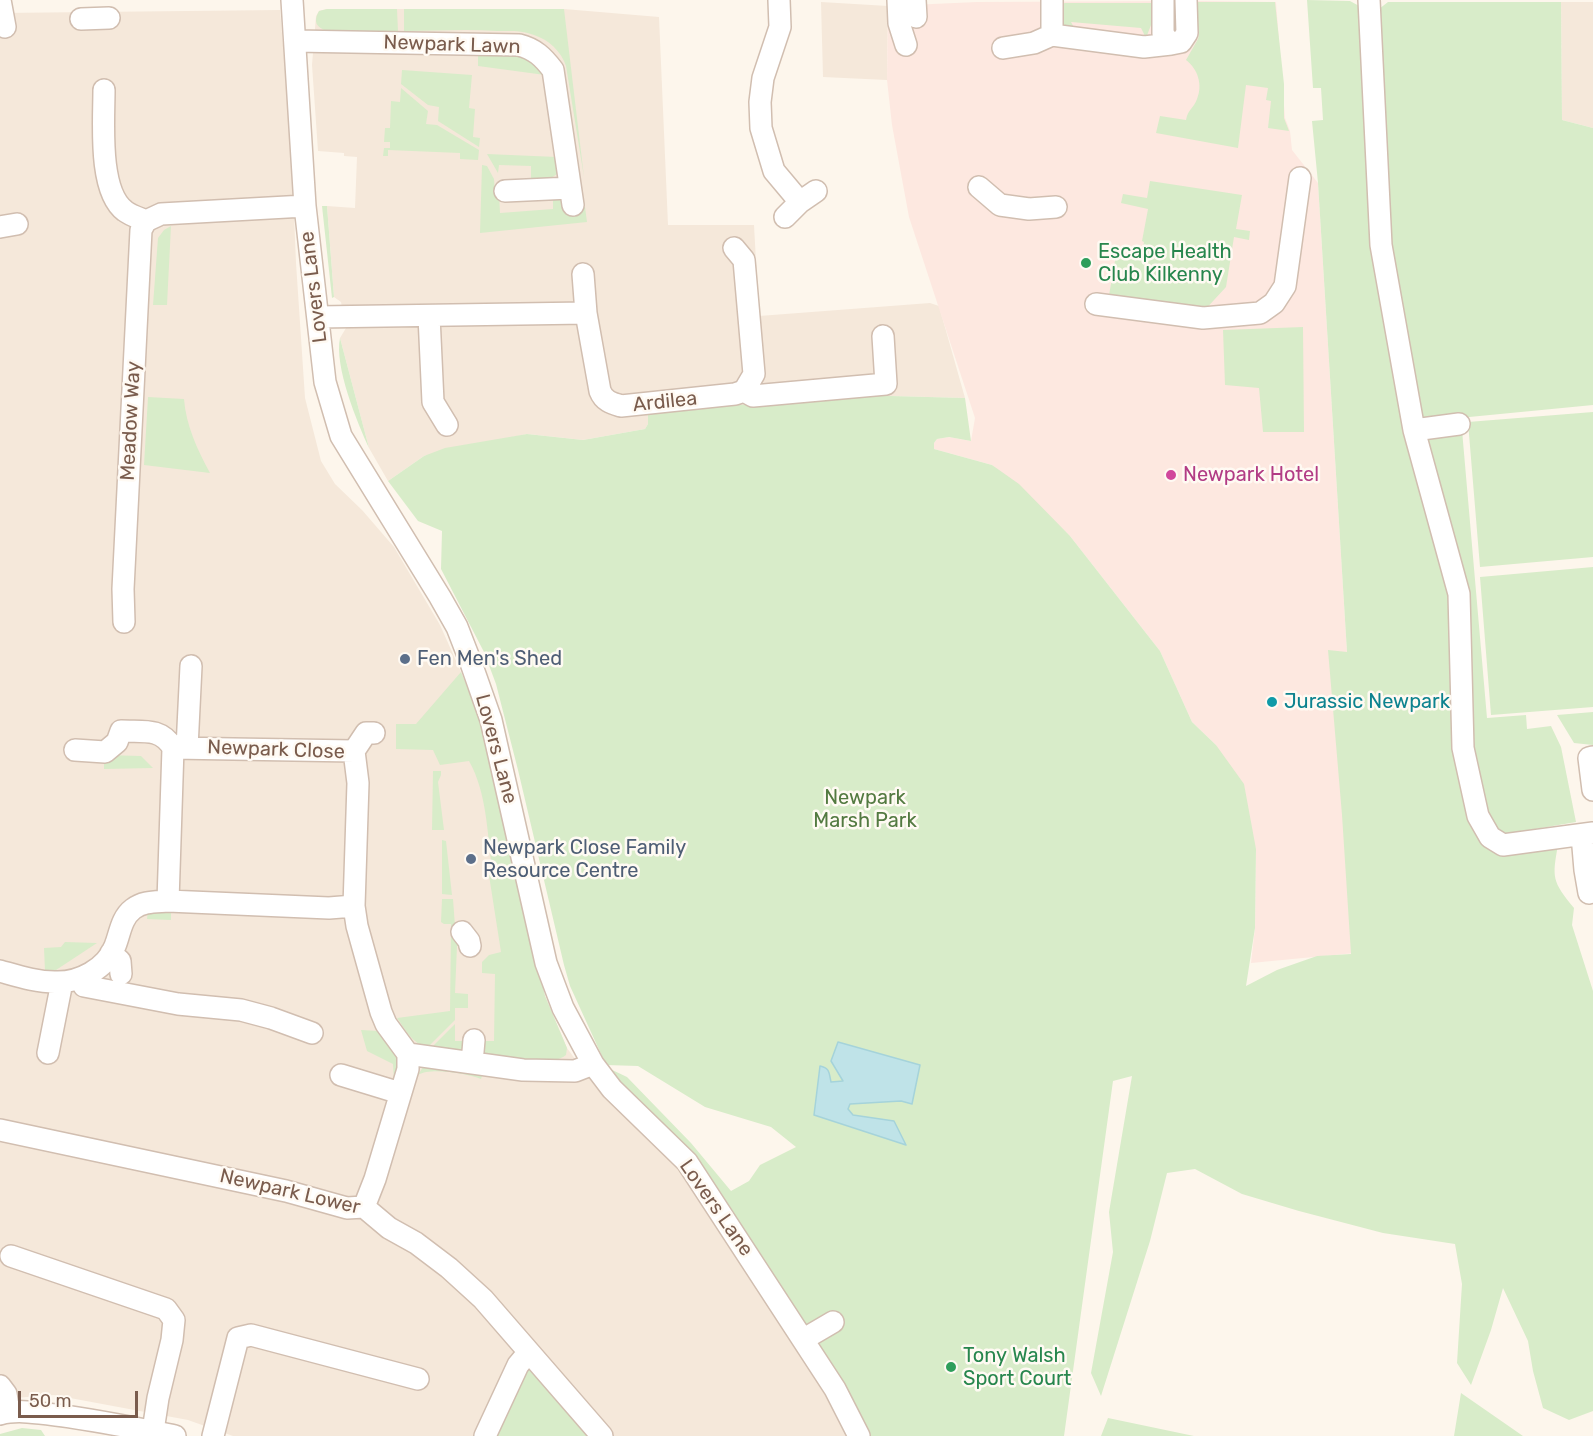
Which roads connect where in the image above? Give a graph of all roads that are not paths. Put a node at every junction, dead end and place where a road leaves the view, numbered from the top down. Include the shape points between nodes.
1 (0, 0) edge
2 (292, 0) edge
3 (778, 0) edge
4 (898, 0) edge
5 (1052, 0) edge
6 (1163, 0) edge
7 (1186, 0) edge
8 (1369, 0) edge
9 (7, 28) edge
10 (1052, 34) junction
11 (295, 41) junction
12 (1171, 44) junction
13 (906, 45) dead end
14 (1003, 48) dead end
15 (104, 90) dead end
16 (1300, 178) dead end
17 (979, 187) dead end
18 (505, 191) dead end
19 (801, 203) dead end
20 (305, 206) junction
21 (1056, 207) dead end
22 (146, 221) junction
23 (734, 248) dead end
24 (583, 274) dead end
25 (1096, 304) dead end
26 (586, 313) junction
27 (429, 316) junction
28 (318, 317) junction
29 (883, 336) dead end
30 (744, 391) junction
31 (1459, 424) dead end
32 (447, 425) dead end
33 (1414, 430) junction
34 (124, 622) dead end
35 (191, 666) dead end
36 (374, 733) dead end
37 (180, 748) junction
38 (75, 750) dead end
39 (354, 751) junction
40 (1593, 757) edge
41 (1593, 790) edge
42 (1587, 834) edge
43 (1589, 893) dead end
44 (168, 901) junction
45 (354, 906) junction
46 (111, 953) junction
47 (0, 971) edge
48 (121, 974) dead end
49 (71, 980) junction
50 (312, 1034) dead end
51 (474, 1040) dead end
52 (48, 1053) dead end
53 (408, 1054) junction
54 (472, 1064) junction
55 (593, 1064) junction
56 (341, 1075) dead end
57 (388, 1085) junction
58 (0, 1130) edge
59 (364, 1207) junction
60 (11, 1256) dead end
61 (832, 1322) dead end
62 (804, 1339) junction
63 (528, 1353) junction
64 (418, 1379) dead end
65 (0, 1386) edge
66 (5, 1413) edge
67 (153, 1431) junction
68 (175, 1436) edge
69 (213, 1436) edge
70 (485, 1436) edge
71 (602, 1436) edge
72 (859, 1436) edge

1 - 9 street
2 - 11 street, Lovers Lane
3 - 19 street via 780,27 764,78 761,128 774,171
4 - 13 street via 899,23
5 - 10 street
6 - 12 street via 1162,34
7 - 12 street via 1187,33 1181,42
8 - 33 street via 1381,246
10 - 12 street via 1144,47
10 - 14 street via 1034,43
11 - 18 street, Newpark Lawn via 519,45 533,49 553,70 572,196
11 - 20 street, Lovers Lane
15 - 22 street via 105,177 124,211
16 - 25 street via 1285,286 1274,303 1260,313 1203,318
17 - 21 street via 1000,205
20 - 22 street via 161,214
20 - 28 street, Lovers Lane
22 - 34 street, Meadow Way via 139,244
23 - 30 street via 744,260 754,374
24 - 26 street, Ardilea
26 - 27 street
26 - 30 street, Ardilea via 600,391 611,403 621,406
27 - 28 street
27 - 32 street via 432,402
28 - 55 street, Lovers Lane via 325,382 341,436 451,617 471,663 491,720 546,963 563,1008
29 - 30 street, Ardilea via 886,384 753,396
31 - 33 street
33 - 42 street via 1459,594 1463,748 1478,816 1490,837 1503,845
35 - 37 street, Newpark Close
36 - 39 street via 366,733
37 - 38 street via 158,732 121,731 117,742 105,752
37 - 39 street, Newpark Close
37 - 44 street, Newpark Close
39 - 45 street, Newpark Close via 358,783
40 - 41 street via 1589,758
42 - 43 street
44 - 45 street
44 - 46 street via 146,902 130,911
45 - 53 street, Newpark Close via 381,1012
46 - 48 street via 120,961
46 - 49 street via 100,967
47 - 49 street via 38,981
49 - 50 street via 84,986 178,1004 241,1010
49 - 52 street
51 - 54 street
53 - 54 street
53 - 57 street via 408,1069
54 - 55 street via 575,1071
55 - 62 street, Lovers Lane via 612,1089 687,1162
56 - 57 street
57 - 59 street via 375,1179
58 - 59 street, Newpark Lower via 286,1191 347,1208
59 - 63 street, Newpark Lower via 449,1268 483,1299
60 - 67 street via 165,1309 174,1320
61 - 62 street
62 - 72 street, Lovers Lane
63 - 70 street via 518,1365
63 - 71 street, Newpark Lower
64 - 69 street via 251,1335 238,1338
65 - 66 street via 6,1394
66 - 67 street via 81,1418
67 - 68 street

